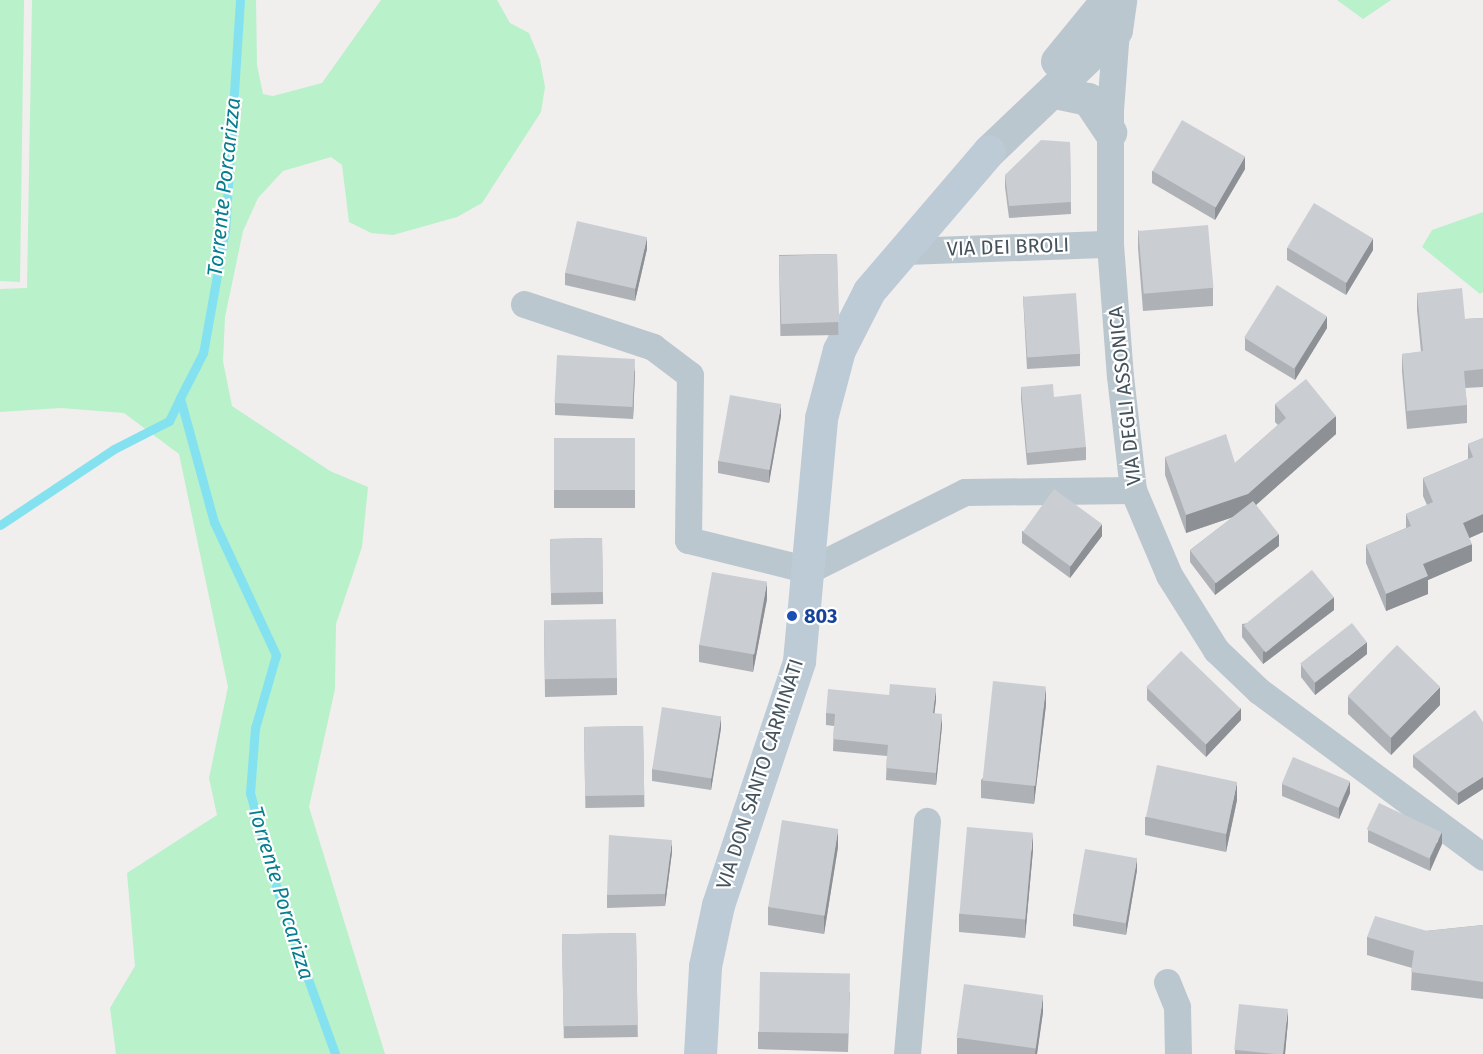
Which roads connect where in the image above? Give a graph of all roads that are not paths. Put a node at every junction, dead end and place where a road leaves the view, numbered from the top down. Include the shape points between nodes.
1 (1114, 10) edge
2 (1055, 92) junction
3 (1110, 132) junction
4 (989, 151) junction
5 (1110, 244) junction
6 (905, 251) junction
7 (524, 304) dead end
8 (1133, 490) junction
9 (809, 570) junction
10 (927, 821) dead end
11 (1483, 857) edge
12 (1167, 982) dead end
13 (700, 1054) edge
14 (907, 1054) edge
15 (1178, 1054) edge

1 - 2 street, VIA DON SANTO CARMINATI
1 - 3 street, VIA DEGLI ASSONICA
1 - 4 street, VIA DON SANTO CARMINATI
2 - 3 street via 1088,99
2 - 4 street, VIA DON SANTO CARMINATI
3 - 5 street, VIA DEGLI ASSONICA
4 - 6 main road, VIA DON SANTO CARMINATI
5 - 6 street, VIA DEI BROLI
5 - 8 street, VIA DEGLI ASSONICA
6 - 9 main road, VIA DON SANTO CARMINATI via 869,291 839,350 821,418
7 - 9 street via 653,347 690,375 688,540
8 - 9 street via 965,492
8 - 11 street, VIA DEGLI ASSONICA via 1169,575 1216,650 1259,691
9 - 13 main road, VIA DON SANTO CARMINATI via 799,661 718,905 705,966
10 - 14 street
12 - 15 street via 1177,1007

